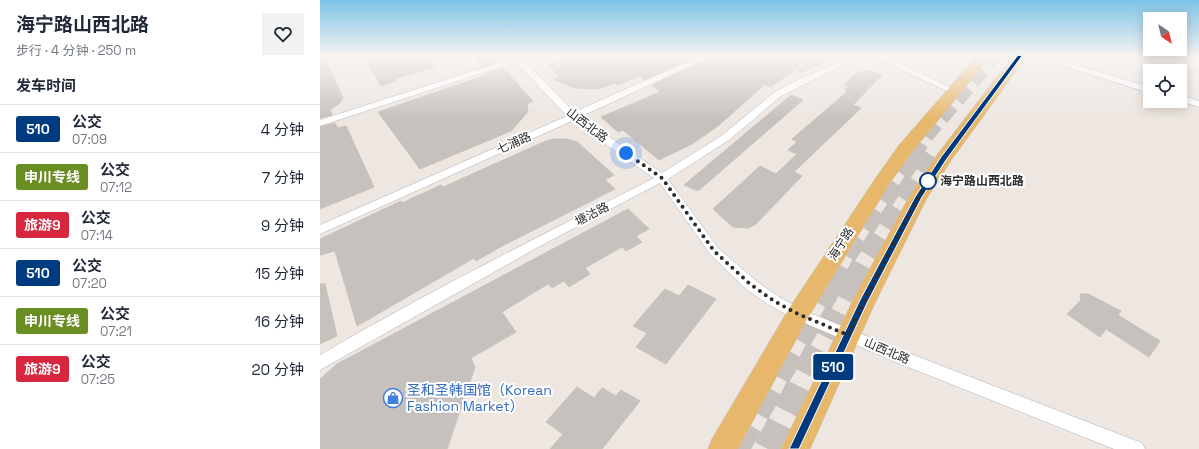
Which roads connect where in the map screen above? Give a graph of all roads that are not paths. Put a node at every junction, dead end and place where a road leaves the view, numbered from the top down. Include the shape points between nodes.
1 (460, 77) edge
2 (535, 77) edge
3 (662, 77) edge
4 (814, 77) edge
5 (921, 77) edge
6 (967, 77) edge
7 (1004, 77) edge
8 (1106, 77) edge
9 (1143, 88) edge
10 (954, 92) junction
11 (1187, 100) edge
12 (1199, 104) edge
13 (573, 117) junction
14 (320, 123) edge
15 (662, 178) junction
16 (320, 230) edge
17 (798, 314) junction
18 (848, 335) junction
19 (320, 363) edge
20 (722, 449) edge
21 (795, 449) edge
22 (1136, 449) edge

1 - 14 street
2 - 13 street, 山西北路
3 - 13 street, 七浦路
4 - 15 street, 塘沽路 via 778,94 730,134
5 - 10 street
6 - 10 main road, 海宁路
7 - 18 main road via 918,197
8 - 9 street
10 - 17 main road, 海宁路 via 894,163
11 - 12 street
13 - 15 street, 山西北路
13 - 16 street, 七浦路
15 - 17 street, 山西北路 via 714,251 750,284
15 - 19 street, 塘沽路 via 538,242
17 - 18 street, 山西北路
17 - 20 main road, 海宁路
18 - 21 main road
18 - 22 street, 山西北路

